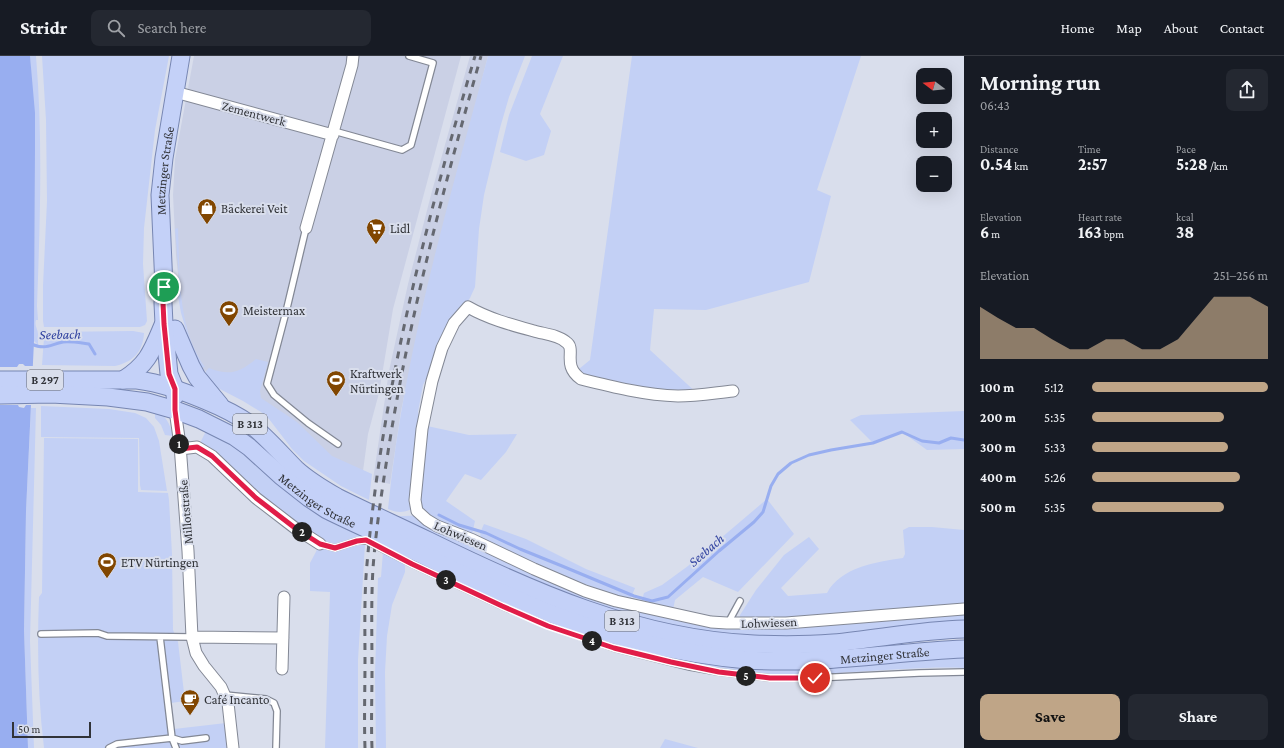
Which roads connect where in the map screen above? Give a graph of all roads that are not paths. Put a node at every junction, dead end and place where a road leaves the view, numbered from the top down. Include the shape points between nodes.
1 (181, 56) edge
2 (353, 56) edge
3 (409, 56) edge
4 (175, 92) junction
5 (334, 133) junction
6 (306, 228) joint
7 (170, 326) junction
8 (0, 380) edge
9 (123, 380) junction
10 (177, 383) junction
11 (90, 388) junction
12 (732, 391) dead end
13 (0, 395) edge
14 (153, 403) joint
15 (223, 408) junction
16 (175, 410) junction
17 (338, 444) dead end
18 (180, 449) junction
19 (320, 544) joint
20 (284, 597) dead end
21 (740, 601) dead end
22 (964, 609) edge
23 (727, 623) junction
24 (964, 629) edge
25 (41, 634) dead end
26 (160, 637) junction
27 (192, 637) junction
28 (283, 638) junction
29 (964, 649) edge
30 (282, 669) dead end
31 (964, 672) edge
32 (225, 695) junction
33 (172, 738) junction
34 (206, 738) dead end
35 (109, 748) edge
36 (176, 748) edge
37 (233, 748) edge
38 (276, 748) edge

1 - 4 main road, Metzinger Straße
2 - 5 street
3 - 5 lane via 433,63 411,146 402,150
4 - 5 street, Zementwerk
4 - 7 main road, Metzinger Straße via 160,195 163,303
5 - 6 street
6 - 17 lane via 267,384 274,395
7 - 9 main road via 136,371
7 - 10 main road, Metzinger Straße via 169,374
7 - 15 main road via 200,382
8 - 11 main road, B 297
9 - 10 main road, B 313
9 - 11 main road, B 297
10 - 15 main road, B 313
10 - 16 main road, Metzinger Straße
11 - 13 main road, B 297
11 - 14 main road, B 297 via 127,399
12 - 23 street, Lohwiesen via 685,395 657,394 581,379 571,368 570,346 566,341 481,314 468,307 454,324 442,348 432,381 422,429 415,500 417,511 437,526 575,587 616,601 711,622
14 - 16 main road, B 313
15 - 24 main road, Metzinger Straße / B 313 via 251,425 298,470 337,497 514,581 596,613 688,636 752,644 832,643 943,629
16 - 18 street, Millotstraße
16 - 29 main road, Metzinger Straße / B 313 via 235,437 327,510 521,601 569,621 619,637 681,651 747,660 845,659
18 - 19 street, Metzinger Straße via 197,447 212,456 256,498
18 - 27 street, Millotstraße
19 - 31 lane, Metzinger Straße via 335,548 366,540 412,564 548,626 614,648 690,667 770,678
20 - 28 street
21 - 23 lane
22 - 23 street, Lohwiesen via 786,622
25 - 26 lane via 98,633 107,636
26 - 27 lane
26 - 33 lane
27 - 28 street
27 - 32 street, Millotstraße via 196,653
28 - 30 street
32 - 37 street, Millotstraße
32 - 38 lane via 266,699 274,703 277,712
33 - 34 lane via 182,741
33 - 35 lane via 118,744
33 - 36 lane

